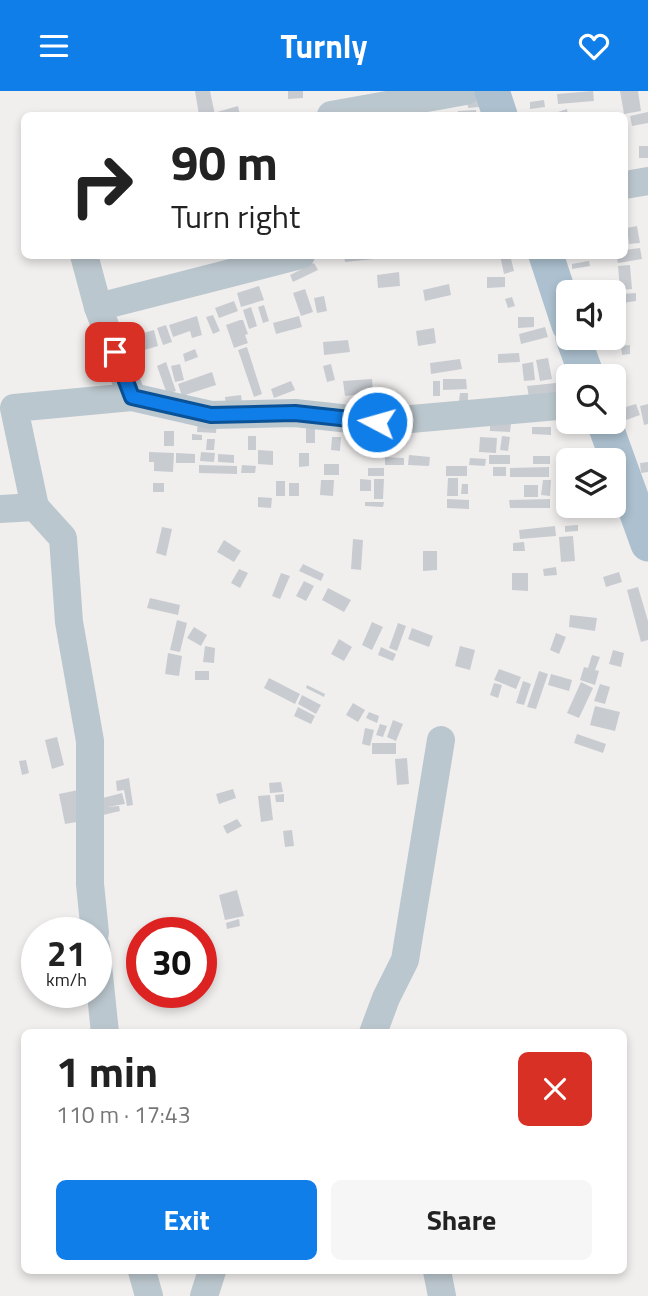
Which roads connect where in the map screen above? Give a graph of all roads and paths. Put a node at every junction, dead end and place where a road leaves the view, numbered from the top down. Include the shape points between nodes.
1 (466, 91) edge
2 (492, 91) edge
3 (348, 112) edge
4 (499, 112) edge
5 (648, 181) edge
6 (628, 184) edge
7 (86, 259) edge
8 (285, 259) edge
9 (546, 259) edge
10 (556, 287) edge
11 (98, 307) junction
12 (132, 397) junction
13 (556, 406) edge
14 (608, 434) edge
15 (35, 507) junction
16 (0, 509) edge
17 (648, 544) edge
18 (441, 740) dead end
19 (93, 917) edge
20 (102, 1008) edge
21 (105, 1029) edge
22 (376, 1029) edge
23 (143, 1274) edge
24 (211, 1274) edge
25 (438, 1274) edge
26 (149, 1296) edge
27 (204, 1296) edge
28 (442, 1296) edge

1 - 3 street
2 - 4 main road
5 - 6 street
7 - 11 street
8 - 11 street
9 - 10 main road
11 - 12 street
12 - 13 street via 211,415 295,413 377,422
12 - 15 street via 14,408
14 - 17 main road
15 - 16 street
15 - 19 street via 63,538 69,622 90,741
18 - 22 street via 405,960
20 - 21 street
23 - 26 street
24 - 27 street
25 - 28 street

